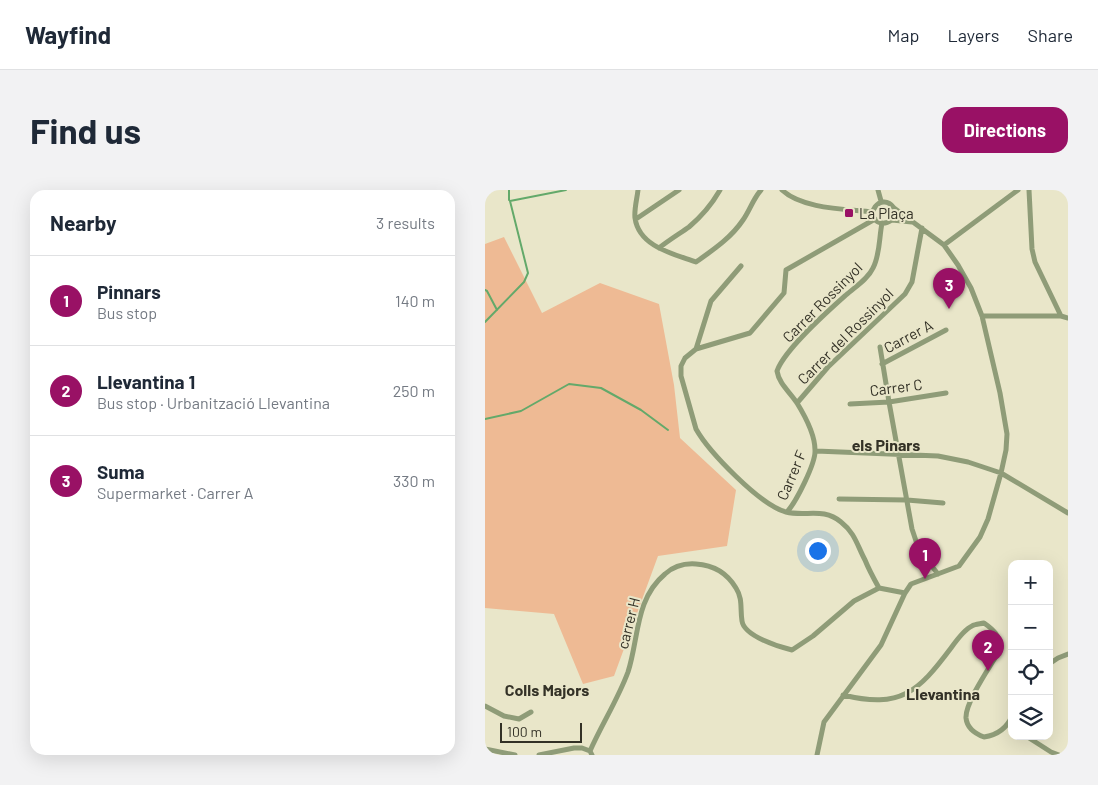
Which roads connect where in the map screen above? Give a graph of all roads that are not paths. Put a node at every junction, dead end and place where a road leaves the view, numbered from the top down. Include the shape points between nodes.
1 (639, 190) edge
2 (679, 190) edge
3 (720, 190) edge
4 (761, 190) edge
5 (782, 190) edge
6 (878, 190) edge
7 (1017, 190) edge
8 (1029, 190) edge
9 (881, 201) junction
10 (895, 208) junction
11 (872, 212) junction
12 (635, 219) junction
13 (875, 219) junction
14 (893, 220) junction
15 (912, 222) junction
16 (881, 223) junction
17 (922, 228) junction
18 (944, 246) junction
19 (659, 248) junction
20 (741, 266) dead end
21 (982, 316) junction
22 (1061, 316) junction
23 (1068, 318) edge
24 (946, 330) dead end
25 (880, 347) dead end
26 (696, 349) junction
27 (882, 364) junction
28 (778, 367) joint
29 (946, 393) dead end
30 (889, 402) junction
31 (797, 403) junction
32 (850, 404) dead end
33 (816, 451) junction
34 (898, 455) junction
35 (1001, 473) junction
36 (839, 499) dead end
37 (907, 500) junction
38 (943, 503) dead end
39 (787, 512) junction
40 (1068, 513) edge
41 (938, 574) junction
42 (879, 588) junction
43 (905, 593) junction
44 (1068, 654) edge
45 (1053, 661) edge
46 (843, 695) junction
47 (485, 706) edge
48 (531, 712) dead end
49 (1008, 725) edge
50 (1032, 740) edge
51 (485, 749) edge
52 (591, 753) edge
53 (515, 755) edge
54 (539, 755) edge
55 (817, 755) edge
56 (1059, 755) edge

1 - 12 street
2 - 12 street
3 - 19 street via 706,212
4 - 19 street via 730,237 696,262
5 - 11 street via 810,204
6 - 9 street
7 - 18 street
8 - 22 street via 1035,262
9 - 10 street via 889,202
9 - 11 street
10 - 14 street
10 - 15 street
11 - 13 street
12 - 19 street via 641,233
13 - 16 street
13 - 26 street via 787,270 784,293 750,333
14 - 15 street
14 - 16 street
15 - 17 street
16 - 28 street, Carrer Rossinyol via 877,257 870,274 831,308
17 - 18 street
17 - 31 street, Carrer del Rossinyol via 913,282 905,294 828,368
18 - 21 street via 965,276
20 - 26 street via 711,301
21 - 22 street
21 - 35 street via 1007,434
22 - 23 street
24 - 27 street, Carrer A
25 - 27 street
26 - 39 street via 685,358 681,376 696,429 727,468 775,508
27 - 30 street
28 - 31 street, Carrer F via 778,376
29 - 30 street, Carrer C
30 - 32 street, Carrer C
30 - 34 street
31 - 33 street, Carrer F via 811,430
33 - 34 street
33 - 39 street, Carrer F via 793,506
34 - 35 street via 945,457
34 - 37 street
35 - 40 street
35 - 41 street via 980,537 959,566
36 - 37 street
37 - 38 street
37 - 41 street via 919,550
39 - 42 street via 824,513 840,521 853,534
41 - 43 street via 911,584
42 - 43 street
42 - 52 street, carrer H via 854,600 792,650 779,648 746,630 742,621 741,598 725,574 704,564 675,566 657,580 645,599 628,672
43 - 46 street via 881,645
44 - 45 street
46 - 49 street via 873,700 909,693 921,685 954,643 972,626 984,623 994,629 1001,648 967,706 966,720 971,729 984,737 993,736
46 - 55 street via 824,722
47 - 48 street via 504,716 519,719
50 - 56 street
51 - 53 street
52 - 54 street via 574,748

